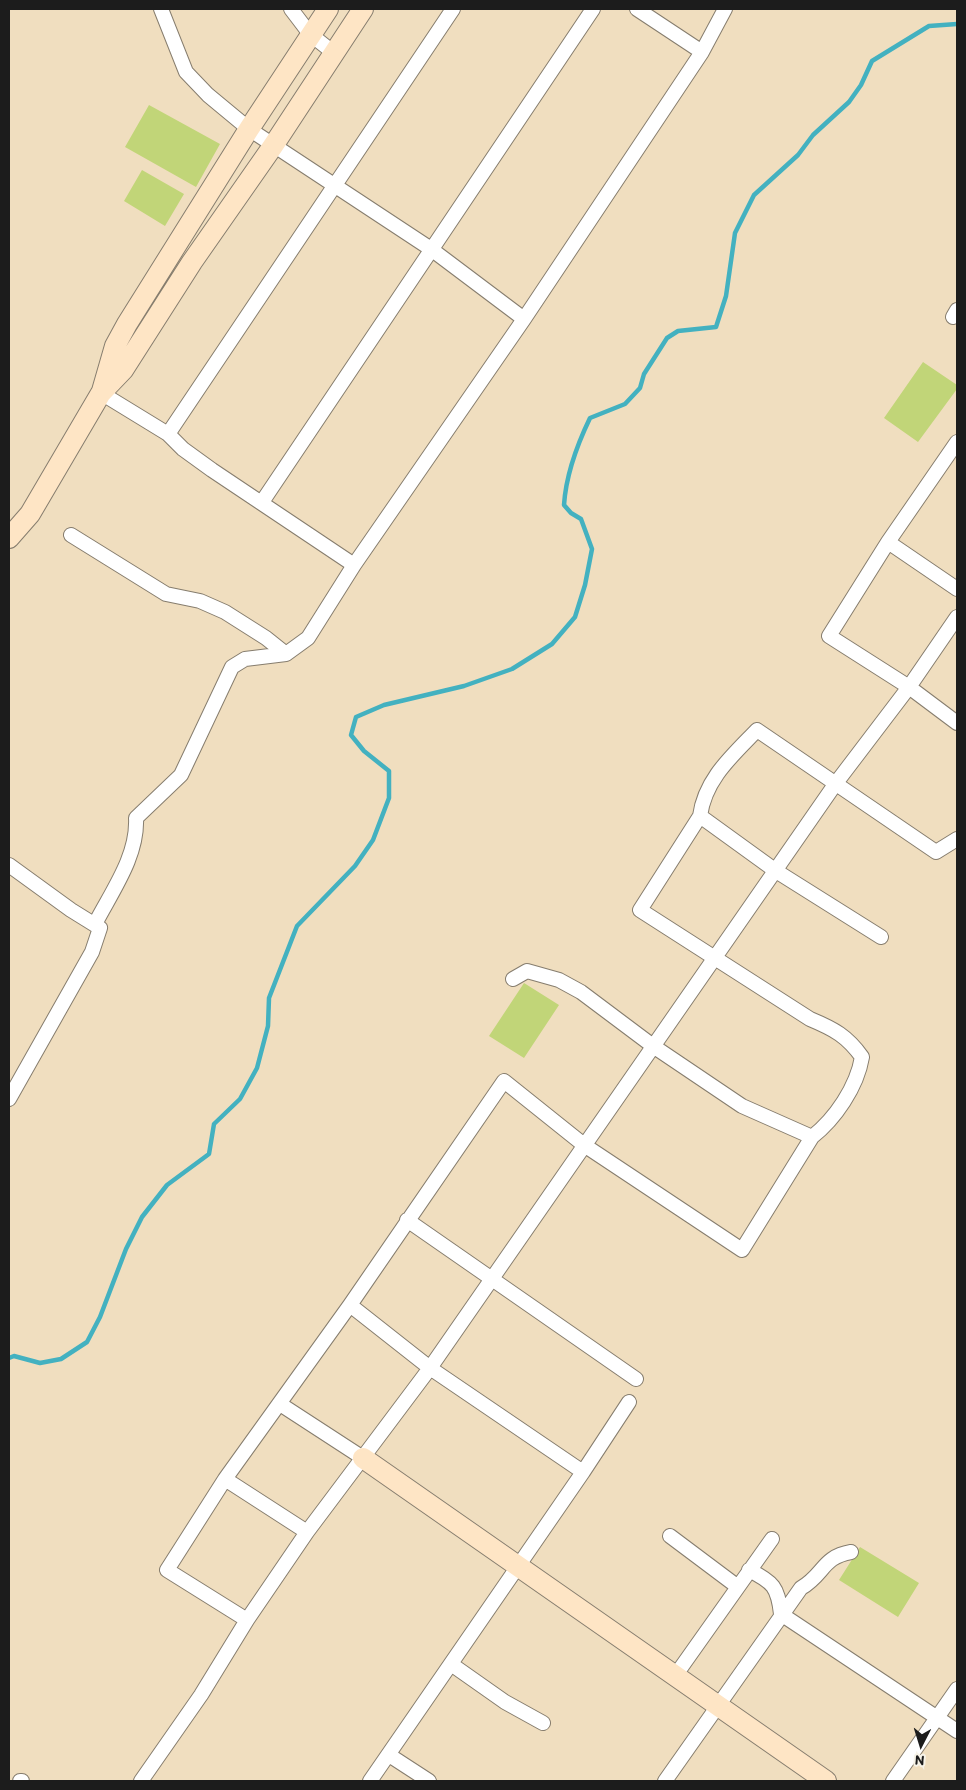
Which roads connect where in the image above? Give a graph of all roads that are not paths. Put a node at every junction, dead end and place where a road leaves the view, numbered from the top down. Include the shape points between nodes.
1 (161, 9) edge
2 (291, 9) edge
3 (328, 9) edge
4 (363, 9) edge
5 (453, 9) edge
6 (593, 9) edge
7 (637, 9) edge
8 (725, 9) edge
9 (310, 34) junction
10 (702, 52) junction
11 (334, 53) junction
12 (249, 129) junction
13 (273, 146) junction
14 (334, 187) junction
15 (431, 249) junction
16 (524, 319) junction
17 (101, 393) junction
18 (168, 434) junction
19 (956, 447) edge
20 (262, 502) junction
21 (71, 535) dead end
22 (9, 538) edge
23 (888, 542) junction
24 (354, 565) junction
25 (957, 589) edge
26 (957, 617) edge
27 (286, 654) junction
28 (909, 687) junction
29 (957, 723) edge
30 (836, 783) junction
31 (700, 816) junction
32 (957, 839) edge
33 (9, 865) edge
34 (776, 871) junction
35 (94, 924) junction
36 (881, 938) dead end
37 (715, 958) junction
38 (513, 979) dead end
39 (654, 1046) junction
40 (9, 1099) edge
41 (812, 1137) junction
42 (584, 1145) junction
43 (407, 1220) junction
44 (490, 1279) junction
45 (350, 1305) junction
46 (430, 1368) junction
47 (636, 1379) dead end
48 (629, 1402) dead end
49 (280, 1404) junction
50 (363, 1458) junction
51 (583, 1472) junction
52 (226, 1479) junction
53 (307, 1532) junction
54 (670, 1536) dead end
55 (772, 1539) dead end
56 (851, 1552) dead end
57 (517, 1566) junction
58 (749, 1570) junction
59 (738, 1587) junction
60 (781, 1614) junction
61 (247, 1620) junction
62 (451, 1664) junction
63 (676, 1676) junction
64 (957, 1689) edge
65 (719, 1706) junction
66 (938, 1718) junction
67 (544, 1723) dead end
68 (957, 1731) edge
69 (389, 1755) junction
70 (141, 1781) edge
71 (370, 1781) edge
72 (429, 1781) edge
73 (665, 1781) edge
74 (826, 1781) edge
75 (893, 1781) edge

1 - 12 street via 186,72
2 - 9 street
3 - 9 street
4 - 11 street
5 - 14 street
6 - 15 street
7 - 10 street
8 - 10 street
9 - 11 street
9 - 12 street
10 - 16 street
11 - 13 street
12 - 13 street
12 - 17 street via 127,324 115,346
13 - 14 street
13 - 17 street via 192,262 123,370
14 - 15 street
14 - 18 street
15 - 16 street
15 - 20 street
16 - 24 street
17 - 18 street
17 - 22 street via 30,514
18 - 20 street via 183,449
19 - 23 street
20 - 24 street
21 - 27 street via 166,594 200,601 225,612
23 - 25 street
23 - 28 street via 829,636
24 - 27 street via 308,638
26 - 28 street
27 - 35 street via 245,659 232,667 180,775 136,818 134,844 119,882
28 - 29 street
28 - 30 street
30 - 31 street via 756,730 710,784
30 - 32 street via 936,852
30 - 34 street
31 - 34 street
31 - 37 street via 640,910
33 - 35 street
34 - 36 street
34 - 37 street
35 - 40 street via 100,928 92,952
37 - 39 street
37 - 41 street via 810,1019 837,1031 862,1057 860,1069 836,1113
38 - 39 street via 527,971 559,980 604,1008
39 - 41 street via 742,1106
39 - 42 street
41 - 42 street via 742,1250
42 - 43 street via 504,1082
42 - 44 street
43 - 44 street
43 - 45 street
44 - 46 street
44 - 47 street
45 - 46 street
45 - 49 street
46 - 50 street
46 - 51 street
48 - 51 street
49 - 50 street
49 - 52 street
50 - 53 street
50 - 57 street
51 - 57 street
52 - 53 street
52 - 61 street via 167,1570
53 - 61 street
54 - 59 street
55 - 58 street
56 - 60 street via 830,1559
57 - 62 street
57 - 63 street
58 - 59 street
58 - 60 street via 775,1587
59 - 63 street
60 - 65 street
60 - 66 street
61 - 70 street via 201,1695
62 - 67 street via 505,1702
62 - 69 street
63 - 65 street
64 - 66 street
65 - 73 street
65 - 74 street
66 - 68 street
66 - 75 street
69 - 71 street
69 - 72 street

